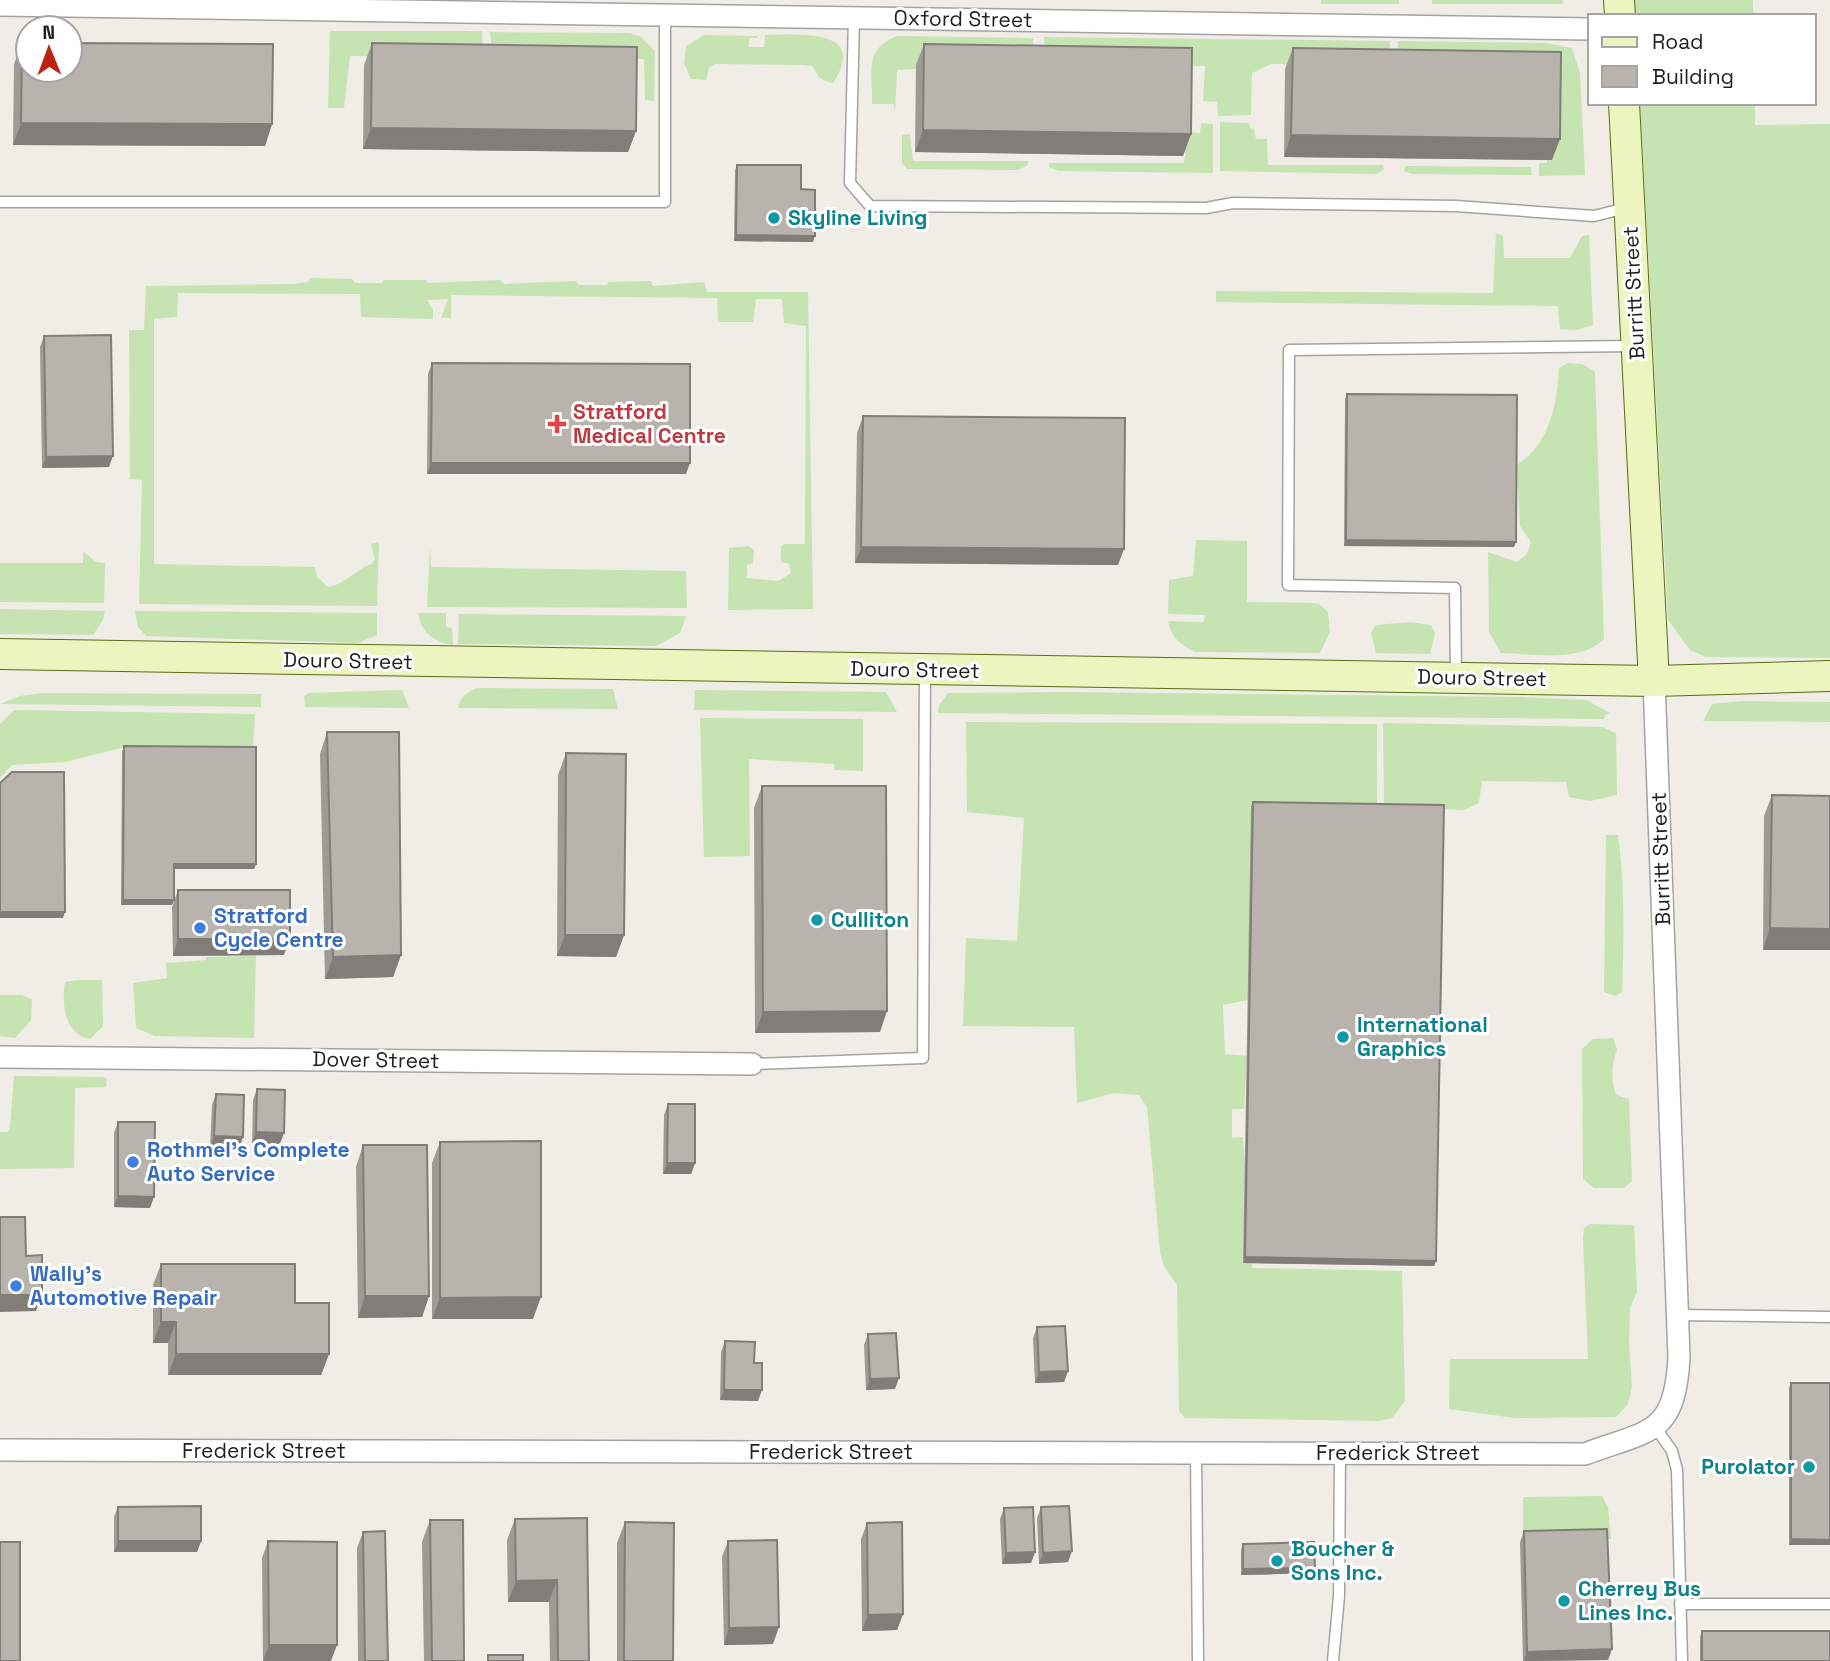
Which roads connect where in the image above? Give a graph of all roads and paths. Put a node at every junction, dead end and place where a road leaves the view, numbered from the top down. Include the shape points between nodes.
1 (0, 5) edge
2 (665, 15) junction
3 (854, 18) junction
4 (1588, 29) edge
5 (1624, 105) edge
6 (0, 202) edge
7 (1629, 207) junction
8 (1638, 346) junction
9 (0, 654) edge
10 (33, 654) junction
11 (925, 670) junction
12 (0, 675) edge
13 (1830, 676) edge
14 (1456, 678) junction
15 (1654, 681) junction
16 (0, 1057) edge
17 (752, 1064) joint
18 (1678, 1315) junction
19 (1830, 1317) edge
20 (1656, 1427) junction
21 (0, 1450) edge
22 (1196, 1453) junction
23 (1340, 1453) junction
24 (1680, 1604) junction
25 (1830, 1604) edge
26 (1198, 1661) edge
27 (1333, 1661) edge
28 (1682, 1661) edge

1 - 2 street, Oxford Street
2 - 3 street, Oxford Street
2 - 6 lane via 664,202
3 - 4 street, Oxford Street
3 - 7 lane via 850,183 870,206 1456,206 1594,216
5 - 7 street, Burritt Street
7 - 8 street, Burritt Street
8 - 14 lane via 1289,350 1289,585 1455,588
8 - 15 street, Burritt Street
9 - 10 street, Douro Street
10 - 11 street, Douro Street
10 - 12 street
11 - 14 street, Douro Street
11 - 17 lane via 923,1058
13 - 15 street, Douro Street
14 - 15 street, Douro Street
15 - 18 street, Burritt Street
16 - 17 street, Dover Street
18 - 19 lane
18 - 20 street, Burritt Street via 1678,1377 1674,1396
20 - 23 street, Frederick Street via 1636,1439 1586,1454
20 - 24 lane via 1672,1451 1677,1470
21 - 22 street, Frederick Street
22 - 23 street, Frederick Street
22 - 26 lane
23 - 27 lane via 1339,1596
24 - 25 lane
24 - 28 lane

